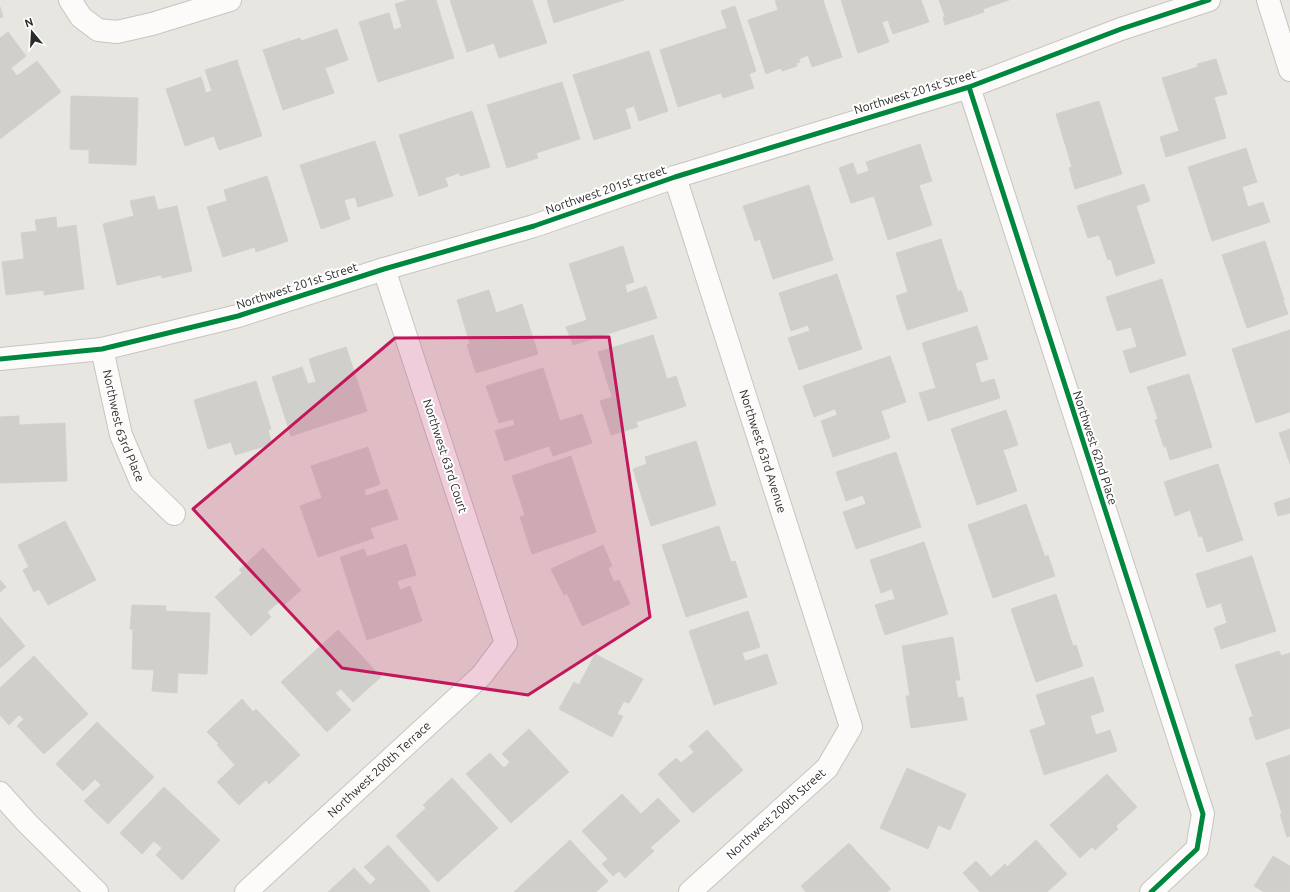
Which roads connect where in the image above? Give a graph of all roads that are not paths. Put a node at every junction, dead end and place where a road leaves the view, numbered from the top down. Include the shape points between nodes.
1 (70, 0) edge
2 (230, 0) edge
3 (1209, 0) edge
4 (1268, 0) edge
5 (1290, 70) edge
6 (969, 87) junction
7 (675, 177) junction
8 (384, 269) junction
9 (102, 349) junction
10 (0, 359) edge
11 (174, 514) dead end
12 (506, 643) joint
13 (850, 726) joint
14 (0, 793) edge
15 (97, 892) edge
16 (246, 892) edge
17 (690, 892) edge
18 (1151, 892) edge

1 - 2 street via 81,17 98,30 117,32
3 - 6 street, Northwest 201st Street via 1121,29
4 - 5 street
6 - 7 street, Northwest 201st Street
6 - 18 street, Northwest 62nd Place via 1203,814 1197,849
7 - 8 street, Northwest 201st Street via 534,226
7 - 13 street, Northwest 63rd Avenue
8 - 9 street, Northwest 201st Street via 238,316
8 - 12 street, Northwest 63rd Court
9 - 10 street, Northwest 201st Street
9 - 11 street, Northwest 63rd Place via 121,436 141,482
12 - 16 street, Northwest 200th Terrace via 482,675
13 - 17 street, Northwest 200th Street via 827,768
14 - 15 street

